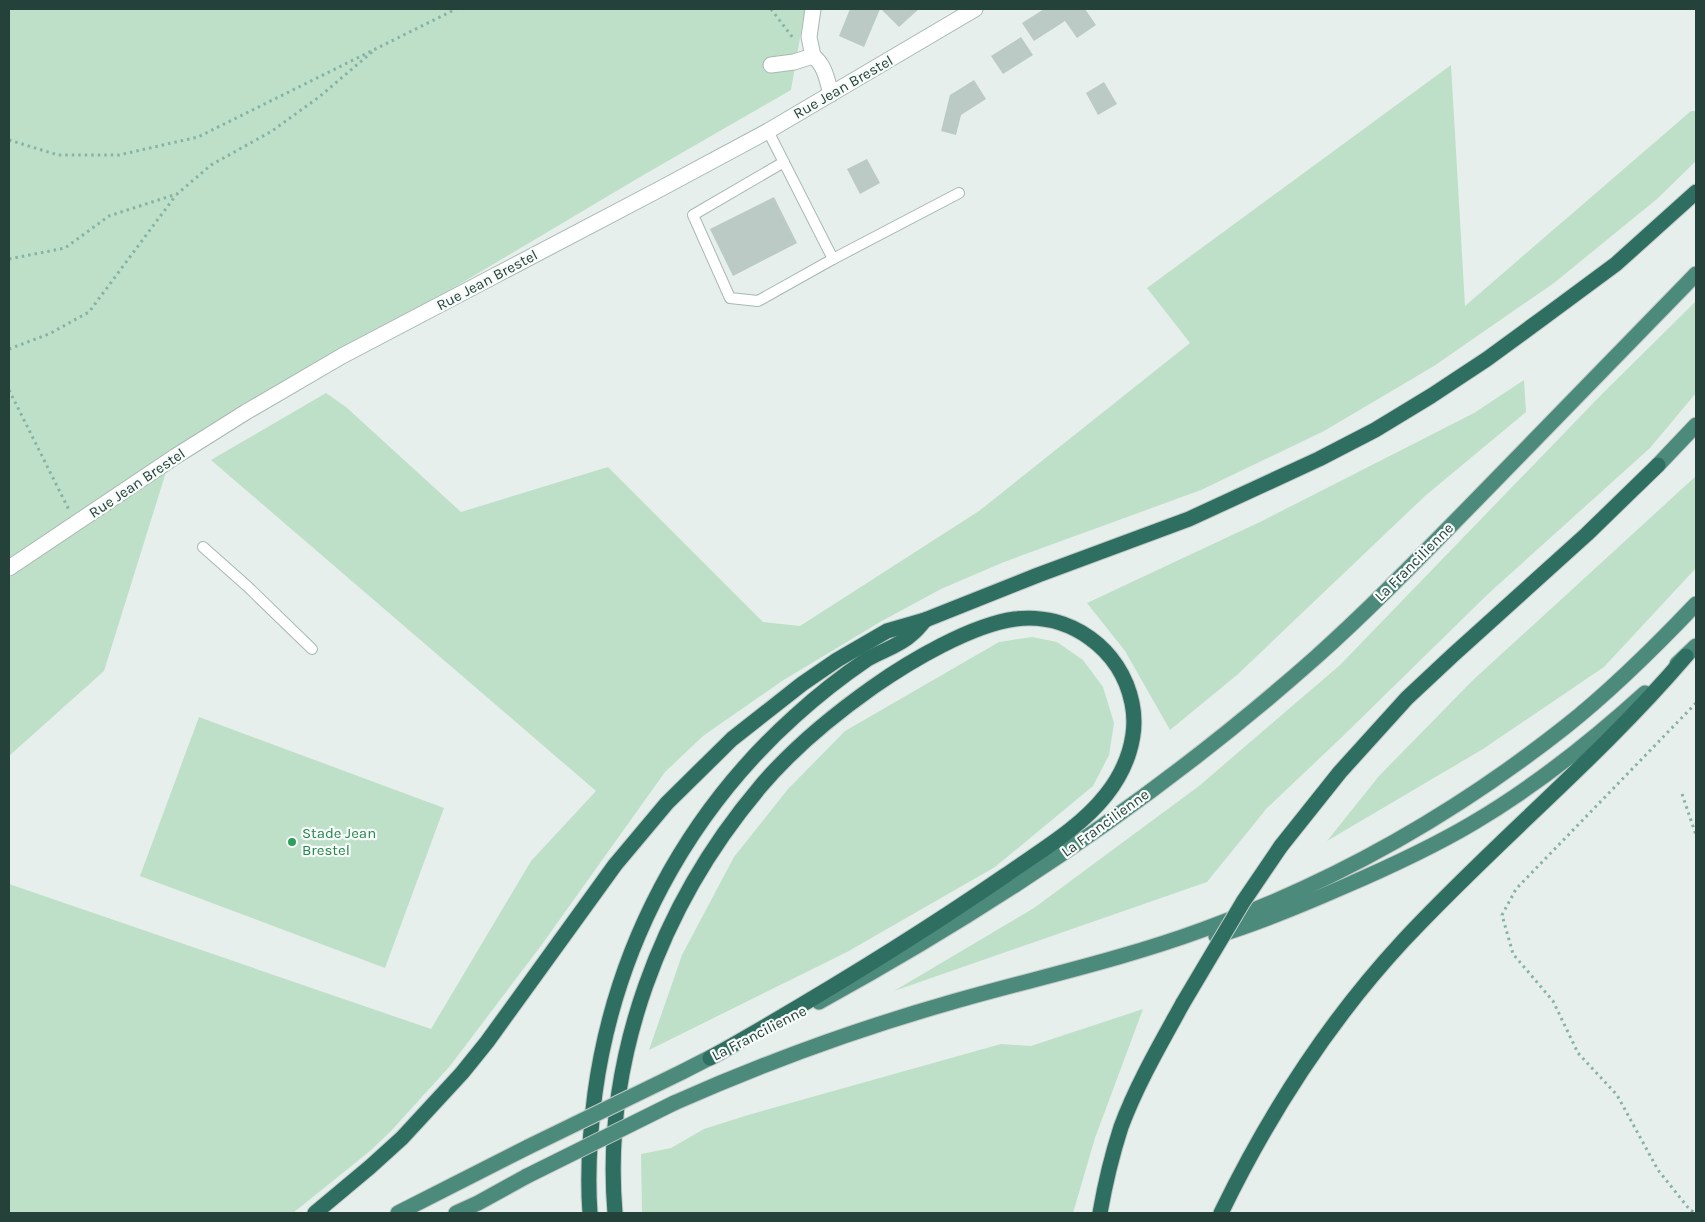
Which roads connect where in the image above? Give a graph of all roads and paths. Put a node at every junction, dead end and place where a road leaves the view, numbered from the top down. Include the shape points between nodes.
1 (456, 9) edge
2 (771, 9) edge
3 (813, 9) edge
4 (975, 9) edge
5 (376, 48) junction
6 (812, 51) junction
7 (771, 65) dead end
8 (831, 94) junction
9 (768, 131) junction
10 (9, 140) edge
11 (784, 162) junction
12 (1696, 192) edge
13 (959, 193) dead end
14 (177, 194) junction
15 (9, 259) edge
16 (833, 259) junction
17 (1696, 274) edge
18 (9, 349) edge
19 (9, 390) edge
20 (1696, 425) edge
21 (75, 524) junction
22 (203, 547) dead end
23 (9, 568) edge
24 (1696, 604) edge
25 (925, 620) junction
26 (312, 650) dead end
27 (1691, 651) edge
28 (1696, 703) edge
29 (1682, 794) dead end
30 (1696, 835) edge
31 (1047, 977) junction
32 (710, 1058) junction
33 (315, 1213) edge
34 (398, 1213) edge
35 (456, 1213) edge
36 (590, 1213) edge
37 (615, 1213) edge
38 (1100, 1213) edge
39 (1222, 1213) edge
40 (1696, 1213) edge

1 - 5 path
2 - 6 path via 793,37
3 - 6 street via 809,37
4 - 8 street, Rue Jean Brestel
5 - 10 path via 198,137 119,155 58,154
5 - 14 path via 280,126 211,165
6 - 7 street via 794,62
6 - 8 street via 824,69
8 - 9 street, Rue Jean Brestel
9 - 11 lane
9 - 21 street, Rue Jean Brestel via 342,356 184,451
11 - 16 lane
11 - 16 lane via 693,215 730,298 758,301
12 - 25 highway via 1616,264 1479,365 1375,430 1319,460 1189,519
13 - 16 lane
14 - 15 path via 109,216 65,248
14 - 18 path via 89,312 49,334
17 - 32 highway, La Francilienne via 1376,602 1215,742 1106,824 962,921 816,1004
19 - 21 path
20 - 38 highway, bridge via 1587,534 1407,698 1340,772 1281,846 1243,902 1183,1003 1138,1088 1110,1165
21 - 23 street, Rue Jean Brestel
22 - 26 lane via 248,586
24 - 31 highway, La Francilienne via 1657,645 1565,727 1498,777 1418,828 1348,867 1231,919 1123,956
25 - 33 highway via 887,631 837,660 766,710 700,769 615,865 462,1073 402,1138
25 - 36 highway via 911,636 868,659 825,690 760,748 711,807 663,882 622,976 604,1041 591,1123
27 - 31 highway via 1633,704 1553,768 1504,804 1432,846 1314,900 1239,929 1178,948
27 - 39 highway via 1596,754 1445,898 1372,976 1293,1082
28 - 40 path via 1516,889 1502,915 1513,954 1553,1001 1578,1053 1617,1094 1658,1170 1690,1210
29 - 30 path
31 - 35 highway, La Francilienne, bridge via 864,1029 729,1079 674,1103
32 - 34 highway, La Francilienne, bridge
32 - 37 highway via 810,1000 982,891 1090,813 1119,777 1132,742 1133,706 1128,689 1105,651 1084,633 1055,620 1020,619 988,626 930,652 882,681 815,733 761,785 695,878 644,988 634,1019 621,1087 614,1165

